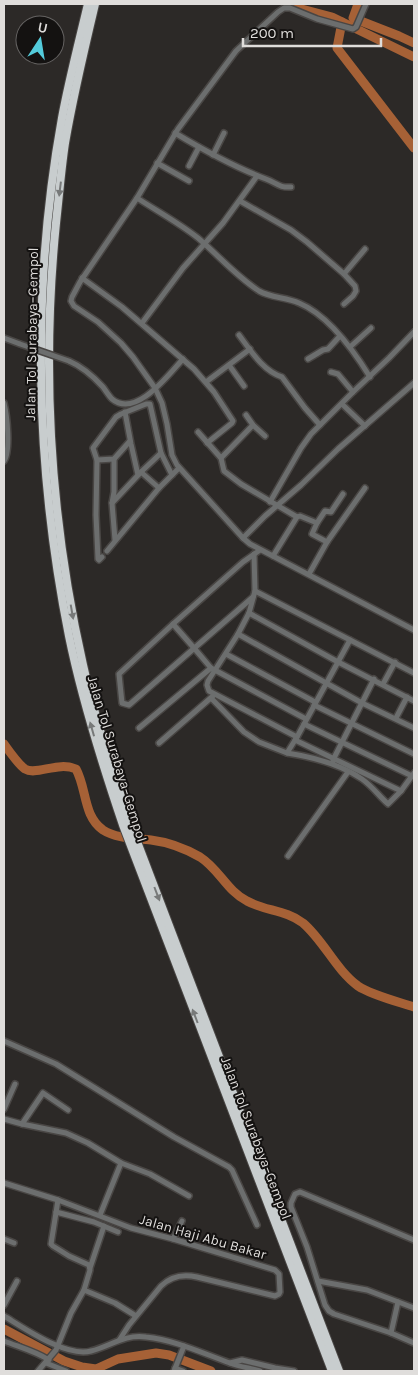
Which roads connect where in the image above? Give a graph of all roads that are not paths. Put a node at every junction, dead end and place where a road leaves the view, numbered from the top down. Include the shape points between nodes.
1 (88, 4) edge
2 (95, 4) edge
3 (366, 4) edge
4 (175, 133) junction
5 (224, 133) dead end
6 (199, 147) junction
7 (213, 155) junction
8 (157, 163) junction
9 (189, 166) dead end
10 (256, 176) junction
11 (189, 181) dead end
12 (291, 187) dead end
13 (137, 198) junction
14 (240, 201) junction
15 (205, 244) junction
16 (365, 249) dead end
17 (344, 274) junction
18 (82, 278) junction
19 (344, 304) dead end
20 (142, 323) junction
21 (372, 328) dead end
22 (414, 332) edge
23 (239, 335) dead end
24 (340, 336) junction
25 (4, 338) edge
26 (350, 347) junction
27 (250, 349) junction
28 (183, 359) junction
29 (308, 359) dead end
30 (229, 365) junction
31 (331, 372) dead end
32 (370, 377) junction
33 (206, 382) junction
34 (414, 383) edge
35 (244, 386) dead end
36 (155, 388) junction
37 (353, 392) junction
38 (4, 403) edge
39 (342, 404) junction
40 (125, 412) junction
41 (246, 415) dead end
42 (253, 425) junction
43 (320, 425) junction
44 (365, 426) junction
45 (198, 432) dead end
46 (266, 436) dead end
47 (130, 441) junction
48 (207, 443) junction
49 (161, 453) junction
50 (221, 458) junction
51 (114, 459) junction
52 (97, 460) junction
53 (4, 462) edge
54 (179, 468) junction
55 (140, 473) junction
56 (172, 475) junction
57 (159, 488) junction
58 (365, 488) dead end
59 (343, 494) dead end
60 (270, 502) junction
61 (112, 503) junction
62 (277, 506) junction
63 (296, 517) junction
64 (317, 523) junction
65 (243, 538) junction
66 (115, 540) junction
67 (327, 542) junction
68 (260, 550) junction
69 (107, 551) dead end
70 (254, 554) junction
71 (273, 556) junction
72 (102, 557) dead end
73 (309, 574) junction
74 (255, 590) junction
75 (253, 597) junction
76 (249, 613) junction
77 (173, 624) junction
78 (414, 630) edge
79 (238, 634) junction
80 (350, 640) junction
81 (194, 648) junction
82 (226, 654) junction
83 (338, 662) junction
84 (394, 662) junction
85 (213, 669) junction
86 (414, 673) edge
87 (374, 679) junction
88 (326, 682) junction
89 (384, 684) junction
90 (216, 694) junction
91 (407, 697) junction
92 (211, 698) junction
93 (414, 701) edge
94 (314, 703) junction
95 (362, 703) junction
96 (396, 718) junction
97 (305, 722) junction
98 (351, 723) junction
99 (139, 728) dead end
100 (414, 728) edge
101 (296, 739) junction
102 (342, 741) junction
103 (159, 743) dead end
104 (288, 753) junction
105 (414, 754) edge
106 (333, 762) junction
107 (348, 772) junction
108 (413, 774) edge
109 (401, 791) junction
110 (127, 826) junction
111 (136, 850) junction
112 (288, 856) dead end
113 (4, 1041) edge
114 (15, 1084) dead end
115 (6, 1096) edge
116 (4, 1109) edge
117 (68, 1110) dead end
118 (4, 1119) edge
119 (22, 1124) junction
120 (121, 1163) junction
121 (4, 1183) edge
122 (189, 1196) dead end
123 (57, 1206) junction
124 (100, 1215) junction
125 (182, 1220) dead end
126 (257, 1225) dead end
127 (104, 1226) junction
128 (118, 1232) dead end
129 (173, 1238) junction
130 (4, 1239) edge
131 (414, 1240) edge
132 (14, 1243) dead end
133 (90, 1268) junction
134 (17, 1281) dead end
135 (318, 1281) junction
136 (84, 1290) junction
137 (398, 1304) junction
138 (4, 1305) edge
139 (414, 1308) edge
140 (4, 1316) edge
141 (136, 1316) junction
142 (391, 1333) junction
143 (120, 1340) junction
144 (4, 1341) edge
145 (414, 1343) edge
146 (57, 1348) junction
147 (183, 1348) junction
148 (49, 1360) junction
149 (232, 1364) junction
150 (174, 1370) edge
151 (294, 1370) edge
152 (38, 1371) edge
153 (66, 1371) edge
154 (183, 1371) edge
155 (249, 1371) edge
156 (258, 1371) edge
157 (332, 1371) edge
158 (339, 1371) edge

110 -> 1 highway, Jalan Tol Surabaya–Gempol via 93,733 69,637 48,501 42,418 42,309 50,202 62,119
2 -> 110 highway, Jalan Tol Surabaya–Gempol via 65,145 52,262 48,376 56,508 64,563 92,703
3 - 4 street via 354,28 290,8 280,10 236,52
4 - 6 street
4 - 8 street
5 - 7 street
6 - 7 street
6 - 9 street
7 - 10 street
8 - 11 street
8 - 13 street
10 - 12 street via 281,187
10 - 14 street
13 - 15 street
13 - 18 street
14 - 15 street
14 - 17 street via 291,230
15 - 20 street
15 - 24 street via 264,294 304,304
16 - 17 street
17 - 19 street via 356,291
18 - 20 street
18 - 36 street via 72,297 72,304 121,343
20 - 28 street
21 - 26 street
22 - 32 street
23 - 27 street
24 - 26 street
24 - 29 street via 328,349
25 - 36 street, bridge via 84,369 113,400 121,404 139,401
26 - 32 street
27 - 30 street
27 - 43 street via 270,372 282,377
28 - 33 street
28 - 36 street
30 - 33 street
30 - 35 street
31 - 37 street via 338,374
32 - 37 street
33 - 48 street via 233,421
34 - 44 street
36 - 54 street via 162,403 172,455
37 - 39 street
38 - 53 street via 8,440
39 - 43 street
39 - 44 street
40 - 47 street
40 - 49 street via 150,404
40 - 52 street via 116,417 94,446
41 - 42 street
42 - 46 street
42 - 50 street
43 - 60 street via 301,448
44 - 62 street
45 - 48 street
47 - 51 street
47 - 55 street
48 - 50 street
49 - 55 street
49 - 56 street
50 - 60 street via 224,471
51 - 52 street
51 - 61 street
52 - 72 street via 98,559
54 - 56 street
54 - 65 street
55 - 57 street
55 - 61 street
56 - 57 street
57 - 66 street
58 - 67 street
59 - 64 street via 331,512 325,510
60 - 62 street
61 - 66 street
62 - 63 street
62 - 65 street
63 - 64 street
63 - 71 street
64 - 67 street via 312,534
65 - 68 street
66 - 69 street
67 - 73 street
68 - 70 street
68 - 71 street
70 - 74 street
70 - 77 street
71 - 73 street
73 - 78 street
74 - 75 street
74 - 80 street
75 - 76 street
75 - 81 street
76 - 79 street
76 - 83 street
77 - 81 street
77 - 81 street via 119,674 122,703 129,705
79 - 82 street
79 - 88 street
80 - 83 street
80 - 84 street
81 - 85 street
82 - 85 street
82 - 94 street
83 - 87 street
83 - 88 street
84 - 86 street
84 - 89 street
85 - 90 street via 207,685 209,691
85 - 97 street
85 - 99 street
87 - 89 street
87 - 95 street
88 - 94 street
88 - 95 street
89 - 91 street
90 - 92 street
90 - 101 street
91 - 93 street
91 - 96 street
92 - 103 street
92 - 104 street via 244,732 259,742
94 - 97 street
94 - 98 street
95 - 96 street
95 - 98 street
96 - 100 street
97 - 101 street
97 - 102 street
98 - 102 street
98 - 105 street
101 - 104 street
101 - 106 street
102 - 106 street
102 - 108 street
104 - 106 street
106 - 107 street
106 - 109 street
107 - 109 street via 375,790 388,804
107 - 112 street
108 - 109 street
110 - 111 highway, Jalan Tol Surabaya–Gempol
157 -> 111 highway, Jalan Tol Surabaya–Gempol
111 -> 158 highway, Jalan Tol Surabaya–Gempol
113 - 126 street via 56,1064 174,1137 230,1167
114 - 115 street
115 - 116 street
117 - 119 street via 43,1093
118 - 119 street
119 - 120 street via 66,1132
120 - 122 street via 150,1174
120 - 124 street
121 - 123 street, Jalan Haji Abu Bakar
123 - 124 street, Jalan Haji Abu Bakar
123 - 127 street
123 - 133 street via 52,1245
124 - 129 street, Jalan Haji Abu Bakar via 131,1228
125 - 129 street
127 - 128 street
127 - 133 street
129 - 141 street, Jalan Haji Abu Bakar via 275,1270 279,1276 279,1294 197,1276 179,1276 166,1282
130 - 132 street
131 - 135 street via 297,1192 291,1207
133 - 136 street
134 - 138 street
135 - 137 street via 367,1290
135 - 142 street via 330,1312
136 - 141 street
136 - 146 street
137 - 139 street
137 - 142 street
140 - 146 street
141 - 143 street, Jalan Haji Abu Bakar
142 - 145 street
143 - 146 street via 86,1352
143 - 147 street via 144,1337
144 - 148 street
146 - 148 street
147 - 149 street
147 - 150 street
148 - 152 street
148 - 153 street
149 - 151 street via 242,1360
149 - 155 street
149 - 156 street
150 - 154 street

